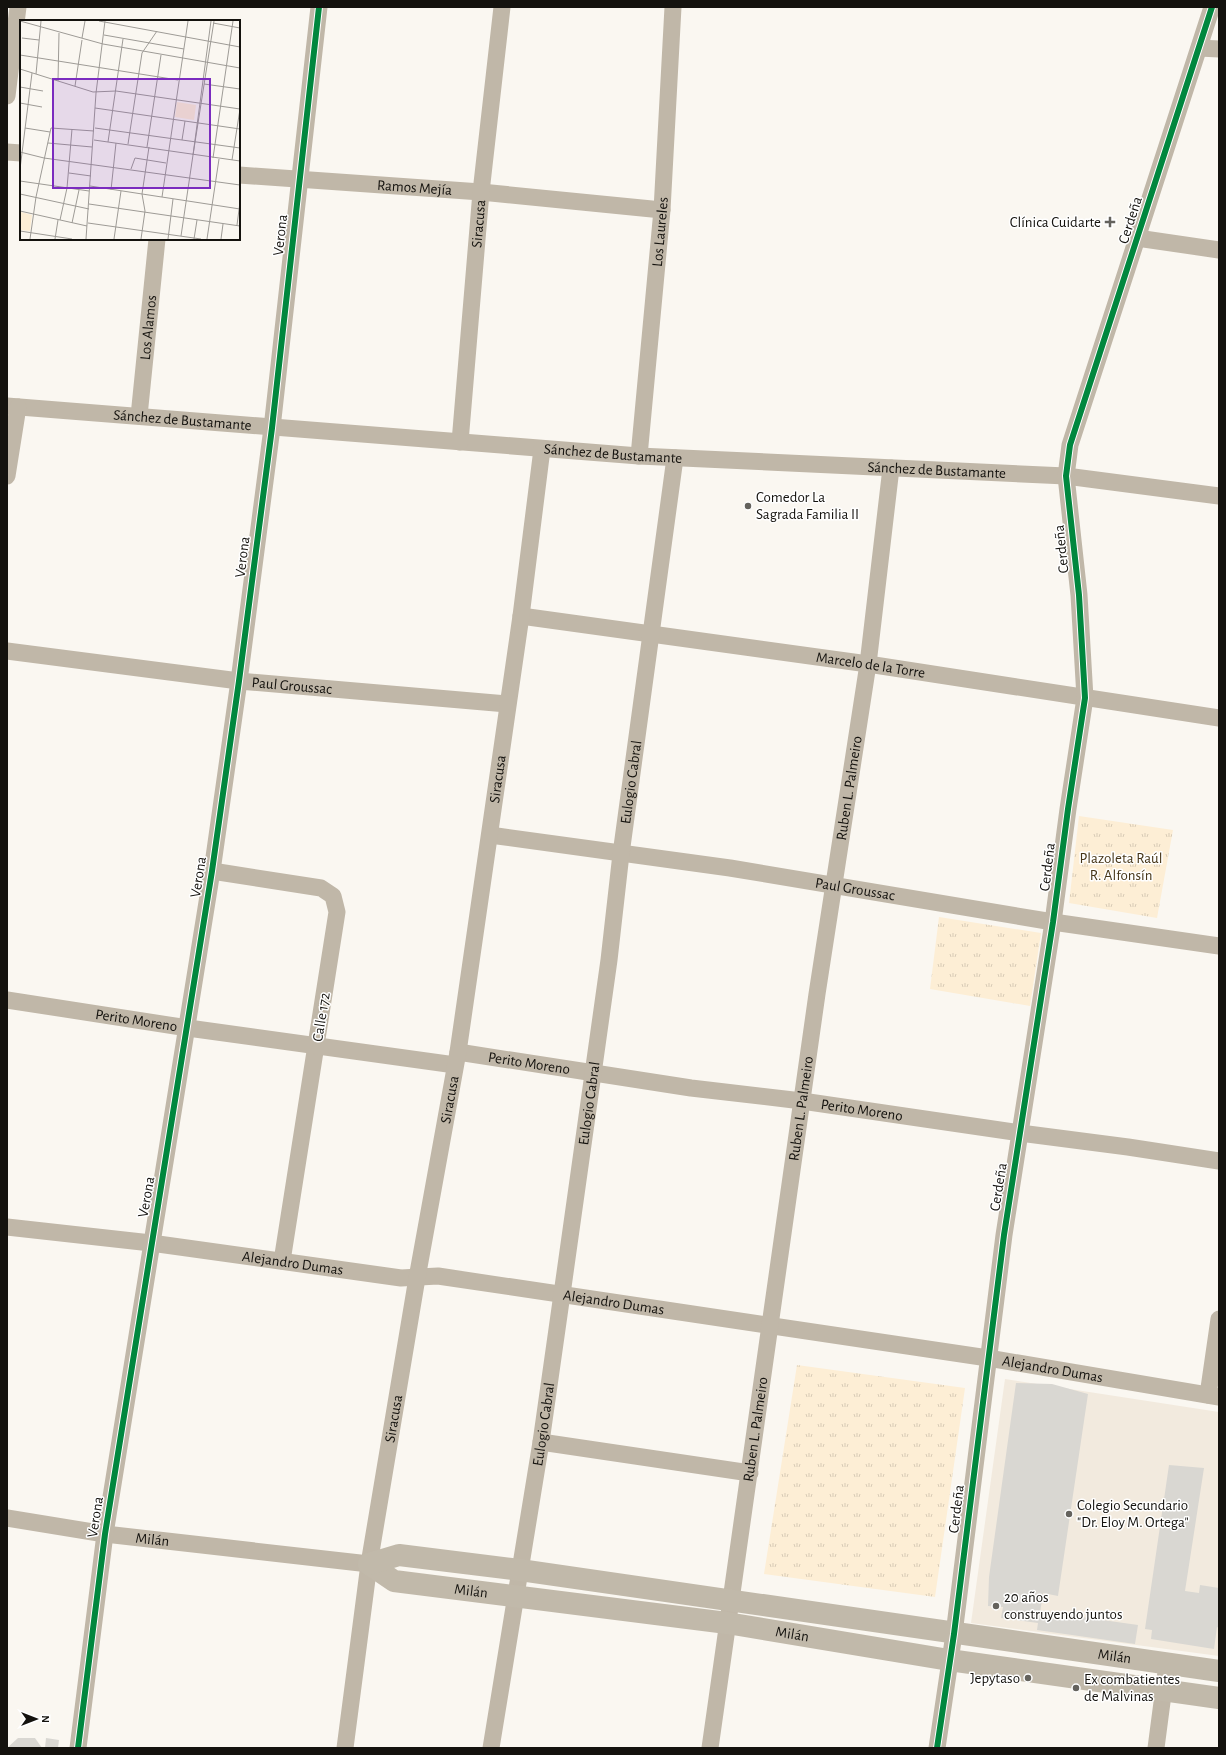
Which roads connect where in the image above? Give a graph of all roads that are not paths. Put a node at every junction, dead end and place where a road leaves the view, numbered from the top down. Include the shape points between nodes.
1 (18, 7) edge
2 (320, 7) edge
3 (502, 7) edge
4 (673, 7) edge
5 (1212, 7) edge
6 (1199, 48) junction
7 (1219, 49) edge
8 (7, 96) edge
9 (7, 152) edge
10 (20, 153) edge
11 (240, 175) edge
12 (300, 180) junction
13 (481, 192) junction
14 (662, 210) junction
15 (1137, 238) junction
16 (158, 240) edge
17 (1219, 250) edge
18 (12, 406) edge
19 (139, 416) junction
20 (272, 428) junction
21 (460, 442) junction
22 (542, 450) junction
23 (639, 456) junction
24 (675, 458) junction
25 (891, 468) junction
26 (7, 476) edge
27 (1066, 476) junction
28 (1219, 496) edge
29 (521, 616) junction
30 (652, 634) junction
31 (7, 652) edge
32 (868, 664) junction
33 (239, 681) junction
34 (1085, 698) junction
35 (507, 704) junction
36 (1219, 718) edge
37 (490, 835) junction
38 (621, 854) junction
39 (212, 871) junction
40 (834, 885) junction
41 (1053, 922) junction
42 (1219, 946) edge
43 (7, 1000) edge
44 (188, 1028) junction
45 (317, 1046) junction
46 (457, 1059) junction
47 (594, 1073) junction
48 (802, 1101) junction
49 (1020, 1133) junction
50 (1219, 1161) edge
51 (7, 1227) edge
52 (151, 1243) junction
53 (282, 1261) junction
54 (417, 1278) junction
55 (562, 1294) junction
56 (1219, 1319) edge
57 (770, 1324) junction
58 (988, 1358) junction
59 (1213, 1396) edge
60 (541, 1442) junction
61 (750, 1473) junction
62 (7, 1518) edge
63 (105, 1534) junction
64 (370, 1564) junction
65 (520, 1570) junction
66 (516, 1595) junction
67 (730, 1601) junction
68 (727, 1623) junction
69 (954, 1634) junction
70 (949, 1660) junction
71 (1167, 1664) junction
72 (1219, 1671) edge
73 (1164, 1690) junction
74 (1219, 1698) edge
75 (78, 1748) edge
76 (345, 1748) edge
77 (492, 1748) edge
78 (710, 1748) edge
79 (937, 1748) edge
80 (1156, 1748) edge

1 - 8 street
2 - 12 street, Verona
3 - 13 street, Siracusa
4 - 14 street, Los Laureles
5 - 6 street, Cerdeña
6 - 7 street
6 - 15 street, Cerdeña
9 - 10 street
11 - 12 street, Ramos Mejía
12 - 13 street, Ramos Mejía
12 - 20 street, Verona
13 - 14 street, Ramos Mejía
13 - 21 street, Siracusa
14 - 23 street, Los Laureles
15 - 17 street
15 - 27 street, Cerdeña via 1070,445
16 - 19 street, Los Alamos
18 - 19 street, Sánchez de Bustamante
18 - 26 street
19 - 20 street, Sánchez de Bustamante
20 - 21 street, Sánchez de Bustamante
20 - 33 street, Verona
21 - 22 street, Sánchez de Bustamante
22 - 23 street, Sánchez de Bustamante
22 - 29 street, Siracusa
23 - 24 street, Sánchez de Bustamante
24 - 25 street, Sánchez de Bustamante
24 - 30 street, Eulogio Cabral
25 - 27 street, Sánchez de Bustamante
25 - 32 street, Ruben L. Palmeiro
27 - 28 street, Sánchez de Bustamante
27 - 34 street, Cerdeña via 1079,595
29 - 30 street, Marcelo de la Torre
29 - 35 street, Siracusa
30 - 32 street, Marcelo de la Torre
30 - 38 street, Eulogio Cabral
31 - 33 street, Paul Groussac
32 - 34 street, Marcelo de la Torre
32 - 40 street, Ruben L. Palmeiro
33 - 35 street, Paul Groussac
33 - 39 street, Verona
34 - 36 street, Marcelo de la Torre
34 - 41 street, Cerdeña
35 - 37 street, Siracusa
37 - 38 street, Paul Groussac
37 - 46 street, Siracusa
38 - 40 street, Paul Groussac
38 - 47 street, Eulogio Cabral
39 - 44 street, Verona
39 - 45 street, Calle 172 via 321,888 333,896 337,912
40 - 41 street, Paul Groussac
40 - 48 street, Ruben L. Palmeiro
41 - 42 street, Paul Groussac
41 - 49 street, Cerdeña
43 - 44 street, Perito Moreno
44 - 45 street, Perito Moreno
44 - 52 street, Verona
45 - 46 street, Perito Moreno
45 - 53 street, Calle 172
46 - 47 street, Perito Moreno
46 - 54 street, Siracusa
47 - 48 street, Perito Moreno
47 - 55 street, Eulogio Cabral
48 - 49 street, Perito Moreno
48 - 57 street, Ruben L. Palmeiro
49 - 50 street, Perito Moreno
49 - 58 street, Cerdeña
51 - 52 street, Alejandro Dumas
52 - 53 street, Alejandro Dumas
52 - 63 street, Verona
53 - 54 street, Alejandro Dumas
54 - 55 street, Alejandro Dumas via 438,1276
54 - 64 street, Siracusa
55 - 57 street, Alejandro Dumas
55 - 60 street, Eulogio Cabral
56 - 59 street
57 - 58 street, Alejandro Dumas
57 - 61 street, Ruben L. Palmeiro
58 - 59 street, Alejandro Dumas
58 - 69 street, Cerdeña
60 - 61 street
60 - 65 street, Eulogio Cabral
61 - 67 street, Ruben L. Palmeiro
62 - 63 street, Milán
63 - 64 street, Milán
63 - 75 street, Verona
64 - 65 main road, Milán via 399,1555
64 - 66 main road, Milán via 394,1581
64 - 76 street, Siracusa
65 - 66 street, Eulogio Cabral
65 - 67 main road, Milán
66 - 68 main road, Milán
66 - 77 street, Eulogio Cabral
67 - 68 street, Ruben L. Palmeiro
67 - 69 main road, Milán
68 - 70 main road, Milán
68 - 78 street, Ruben L. Palmeiro
69 - 70 street, Cerdeña
69 - 71 main road, Milán
70 - 73 main road, Milán
70 - 79 street, Cerdeña
71 - 72 main road, Milán
71 - 73 street
73 - 74 main road, Milán
73 - 80 street

